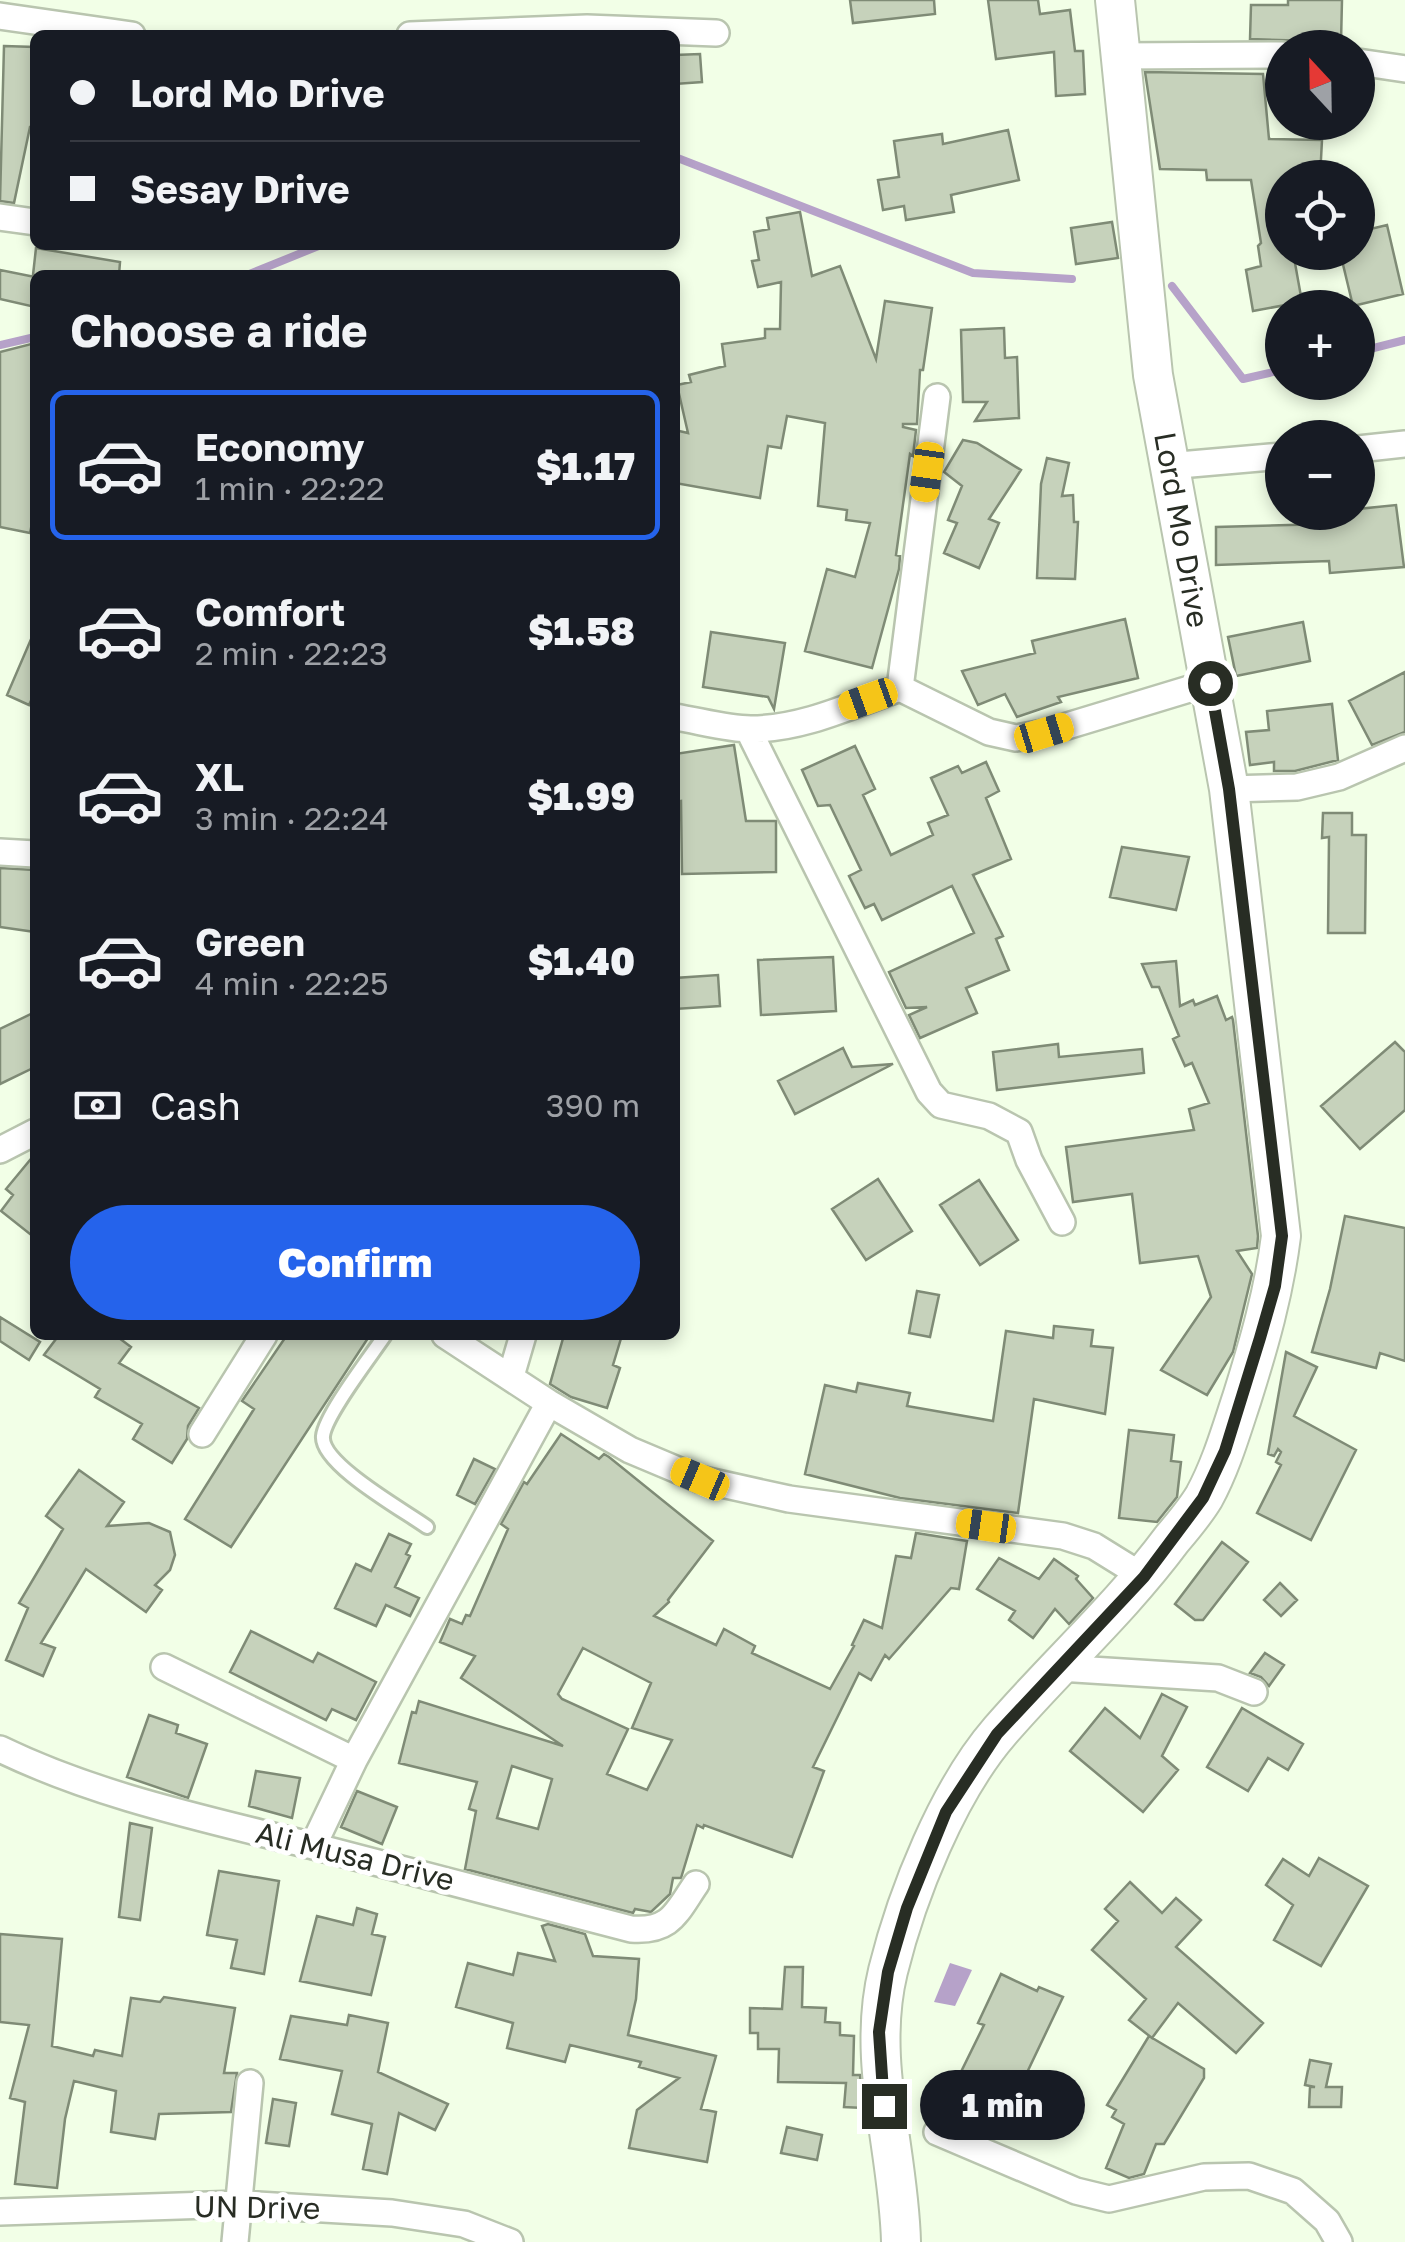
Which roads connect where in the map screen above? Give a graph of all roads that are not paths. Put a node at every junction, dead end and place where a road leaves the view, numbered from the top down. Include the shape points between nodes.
1 (1115, 0) edge
2 (0, 16) edge
3 (97, 30) edge
4 (536, 30) edge
5 (639, 30) edge
6 (680, 32) edge
7 (716, 33) dead end
8 (1265, 55) edge
9 (1119, 56) junction
10 (1375, 65) edge
11 (1405, 69) edge
12 (0, 216) edge
13 (30, 221) edge
14 (937, 397) dead end
15 (1405, 444) edge
16 (1375, 448) edge
17 (1265, 457) edge
18 (1168, 466) junction
19 (1210, 683) junction
20 (900, 688) junction
21 (680, 717) edge
22 (748, 730) junction
23 (1405, 748) edge
24 (1229, 789) junction
25 (0, 852) edge
26 (30, 854) edge
27 (30, 1135) edge
28 (0, 1150) edge
29 (1062, 1222) dead end
30 (261, 1340) edge
31 (382, 1340) edge
32 (453, 1340) edge
33 (523, 1340) edge
34 (512, 1376) junction
35 (549, 1403) junction
36 (202, 1434) dead end
37 (427, 1526) dead end
38 (1144, 1577) junction
39 (164, 1667) dead end
40 (1059, 1668) junction
41 (1254, 1692) dead end
42 (0, 1749) edge
43 (354, 1760) junction
44 (313, 1846) junction
45 (696, 1884) dead end
46 (250, 2083) dead end
47 (937, 2132) dead end
48 (239, 2204) junction
49 (0, 2212) edge
50 (235, 2242) edge
51 (510, 2242) edge
52 (901, 2242) edge
53 (1339, 2242) edge

1 - 9 street, Lord Mo Drive
2 - 3 street
4 - 5 street
6 - 7 street
8 - 9 street
9 - 18 street, Lord Mo Drive
10 - 11 street
12 - 13 street
14 - 20 street
15 - 16 street
17 - 18 street
18 - 19 street, Lord Mo Drive
19 - 20 street via 1016,738
19 - 24 street, Lord Mo Drive
20 - 22 street via 805,722
21 - 22 street
22 - 29 street via 929,1092 941,1105 989,1116 1020,1132
23 - 24 street via 1298,787
24 - 38 street, Lord Mo Drive via 1282,1236 1275,1286 1225,1451 1203,1498
25 - 26 street
27 - 28 street
30 - 36 street
31 - 37 lane via 329,1420 326,1451
32 - 34 street
33 - 34 street
34 - 35 street
35 - 38 street via 630,1450 700,1479 789,1500 1063,1536 1094,1546
35 - 43 street
38 - 40 street, Lord Mo Drive
39 - 43 street
40 - 41 street via 1218,1678
40 - 52 street, Lord Mo Drive via 997,1734 946,1812 888,1972 879,2032
42 - 44 street, Ali Musa Drive via 98,1789
43 - 44 street
44 - 45 street, Ali Musa Drive via 631,1929 670,1921
46 - 48 street
47 - 53 street via 1109,2199 1204,2177 1250,2176 1294,2191
48 - 49 street, UN Drive
48 - 50 street
48 - 51 street, UN Drive via 410,2215 464,2224

